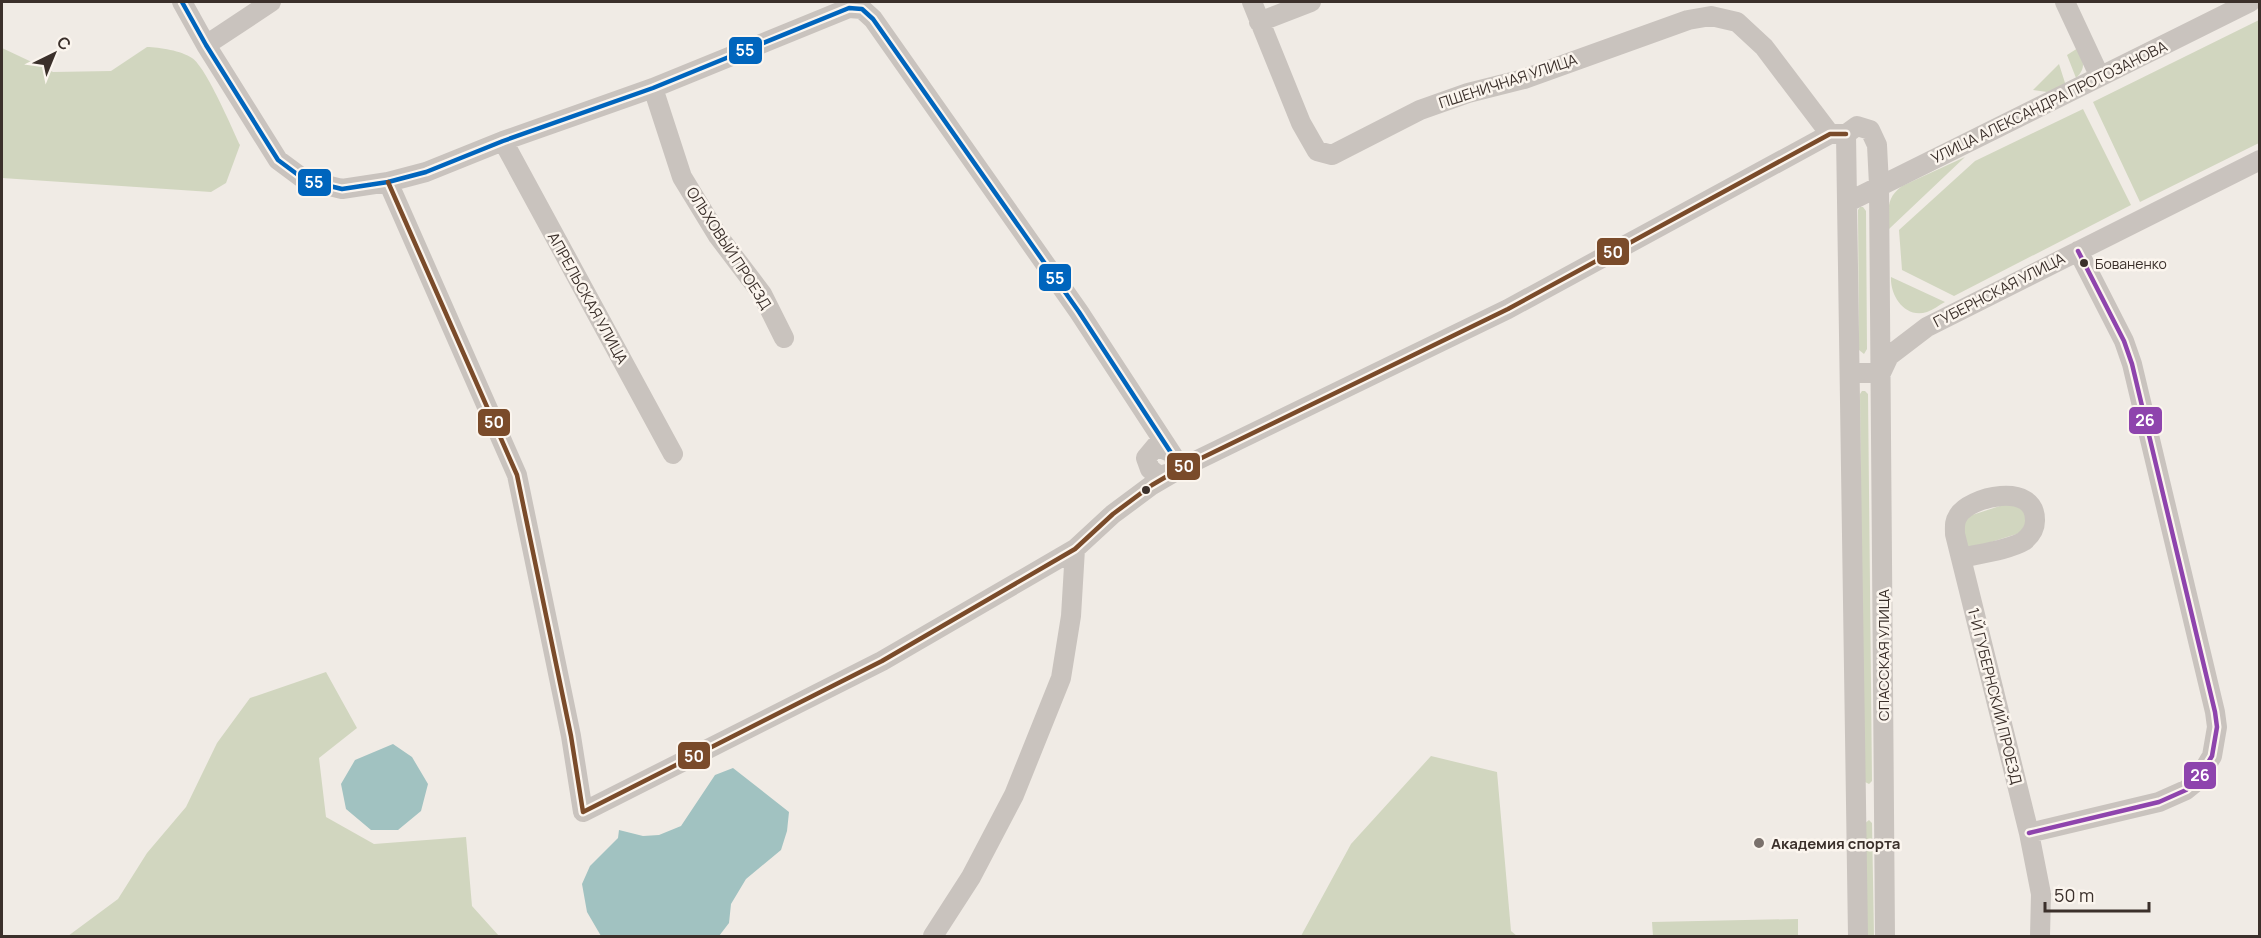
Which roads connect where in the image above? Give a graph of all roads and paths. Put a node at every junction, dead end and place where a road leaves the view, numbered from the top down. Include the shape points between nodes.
1 (182, 2) edge
2 (271, 2) edge
3 (1252, 2) edge
4 (1311, 2) edge
5 (2065, 2) edge
6 (2252, 2) edge
7 (1259, 22) junction
8 (206, 45) junction
9 (2100, 77) junction
10 (653, 88) junction
11 (1838, 134) junction
12 (503, 141) junction
13 (2259, 160) edge
14 (388, 182) junction
15 (1879, 185) junction
16 (1848, 202) junction
17 (2078, 251) junction
18 (784, 338) dead end
19 (1850, 373) junction
20 (1881, 373) junction
21 (673, 454) dead end
22 (1176, 464) junction
23 (1075, 549) junction
24 (1961, 558) dead end
25 (1856, 809) junction
26 (1884, 809) junction
27 (2029, 833) junction
28 (933, 936) edge
29 (1858, 936) edge
30 (1885, 936) edge
31 (2040, 936) edge

1 - 8 street
2 - 8 street
3 - 7 street, ПШЕНИЧНАЯ УЛИЦА
4 - 7 street
5 - 9 street
6 - 9 street, УЛИЦА АЛЕКСАНДРА ПРОТОЗАНОВА
7 - 11 street, ПШЕНИЧНАЯ УЛИЦА via 1301,123 1317,151 1332,155 1420,110 1524,79 1688,20 1711,16 1737,22 1764,47
8 - 14 street via 278,160 305,180 342,189
9 - 15 street, УЛИЦА АЛЕКСАНДРА ПРОТОЗАНОВА
10 - 12 street
10 - 18 street, ОЛЬХОВЫЙ ПРОЕЗД via 682,177 718,236 762,294
10 - 22 street via 849,8 862,9 993,187
11 - 15 street, СПАССКАЯ УЛИЦА via 1857,126 1870,130 1877,145
11 - 16 street, СПАССКАЯ УЛИЦА
11 - 22 street via 1508,309
12 - 14 street via 426,172
12 - 21 street, АПРЕЛЬСКАЯ УЛИЦА
13 - 17 street, ГУБЕРНСКАЯ УЛИЦА
14 - 23 street via 517,475 583,812 882,661
15 - 16 street, УЛИЦА АЛЕКСАНДРА ПРОТОЗАНОВА
15 - 20 street, СПАССКАЯ УЛИЦА
16 - 19 street, СПАССКАЯ УЛИЦА
17 - 20 street, ГУБЕРНСКАЯ УЛИЦА via 1927,327 1889,356
17 - 27 street via 2132,364 2215,712 2216,741 2197,781 2173,797
19 - 20 street
19 - 25 street, СПАССКАЯ УЛИЦА
20 - 26 street, СПАССКАЯ УЛИЦА
22 - 23 street
23 - 28 street via 1071,616 1061,678 1014,795 971,877
24 - 27 street, 1-Й ГУБЕРНСКИЙ ПРОЕЗД
25 - 26 street
25 - 29 street, СПАССКАЯ УЛИЦА
26 - 30 street, СПАССКАЯ УЛИЦА
27 - 31 street, 1-Й ГУБЕРНСКИЙ ПРОЕЗД via 2041,894

